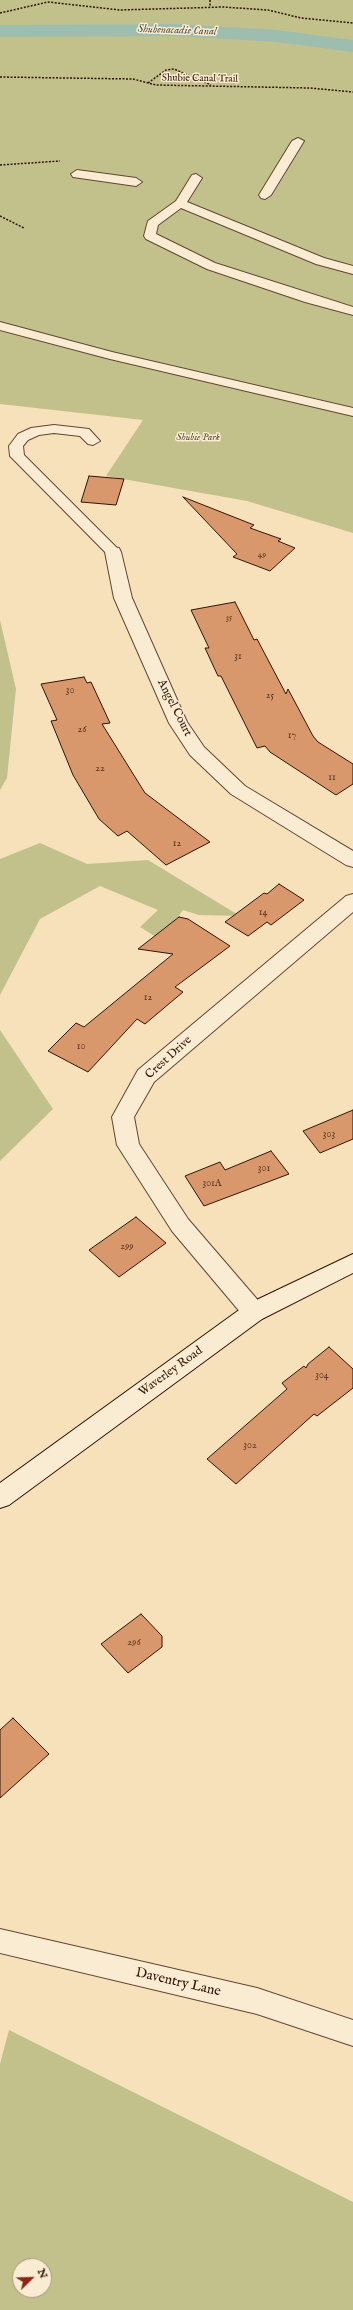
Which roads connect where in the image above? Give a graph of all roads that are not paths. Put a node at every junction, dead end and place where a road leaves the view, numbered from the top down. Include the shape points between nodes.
1 (298, 141) dead end
2 (77, 174) dead end
3 (196, 178) dead end
4 (136, 182) dead end
5 (265, 195) dead end
6 (180, 203) junction
7 (353, 270) edge
8 (353, 311) edge
9 (0, 326) edge
10 (353, 412) edge
11 (93, 441) dead end
12 (113, 552) joint
13 (353, 860) edge
14 (353, 901) edge
15 (353, 1263) edge
16 (254, 1312) junction
17 (0, 1497) edge
18 (0, 1941) edge
19 (353, 2033) edge

1 - 5 lane
2 - 4 lane
3 - 6 lane
6 - 7 lane via 320,262
6 - 8 lane via 152,224 150,236 211,266
9 - 10 lane via 110,355
11 - 12 lane via 84,432 54,429 36,431 23,437 16,446 17,456
12 - 13 street, Angel Court via 123,598 178,723 197,751 238,790
14 - 16 street, Crest Drive via 146,1076 123,1117 128,1145 180,1225
15 - 16 street, Waverley Road
16 - 17 street, Waverley Road
18 - 19 lane, Daventry Lane via 256,2001

